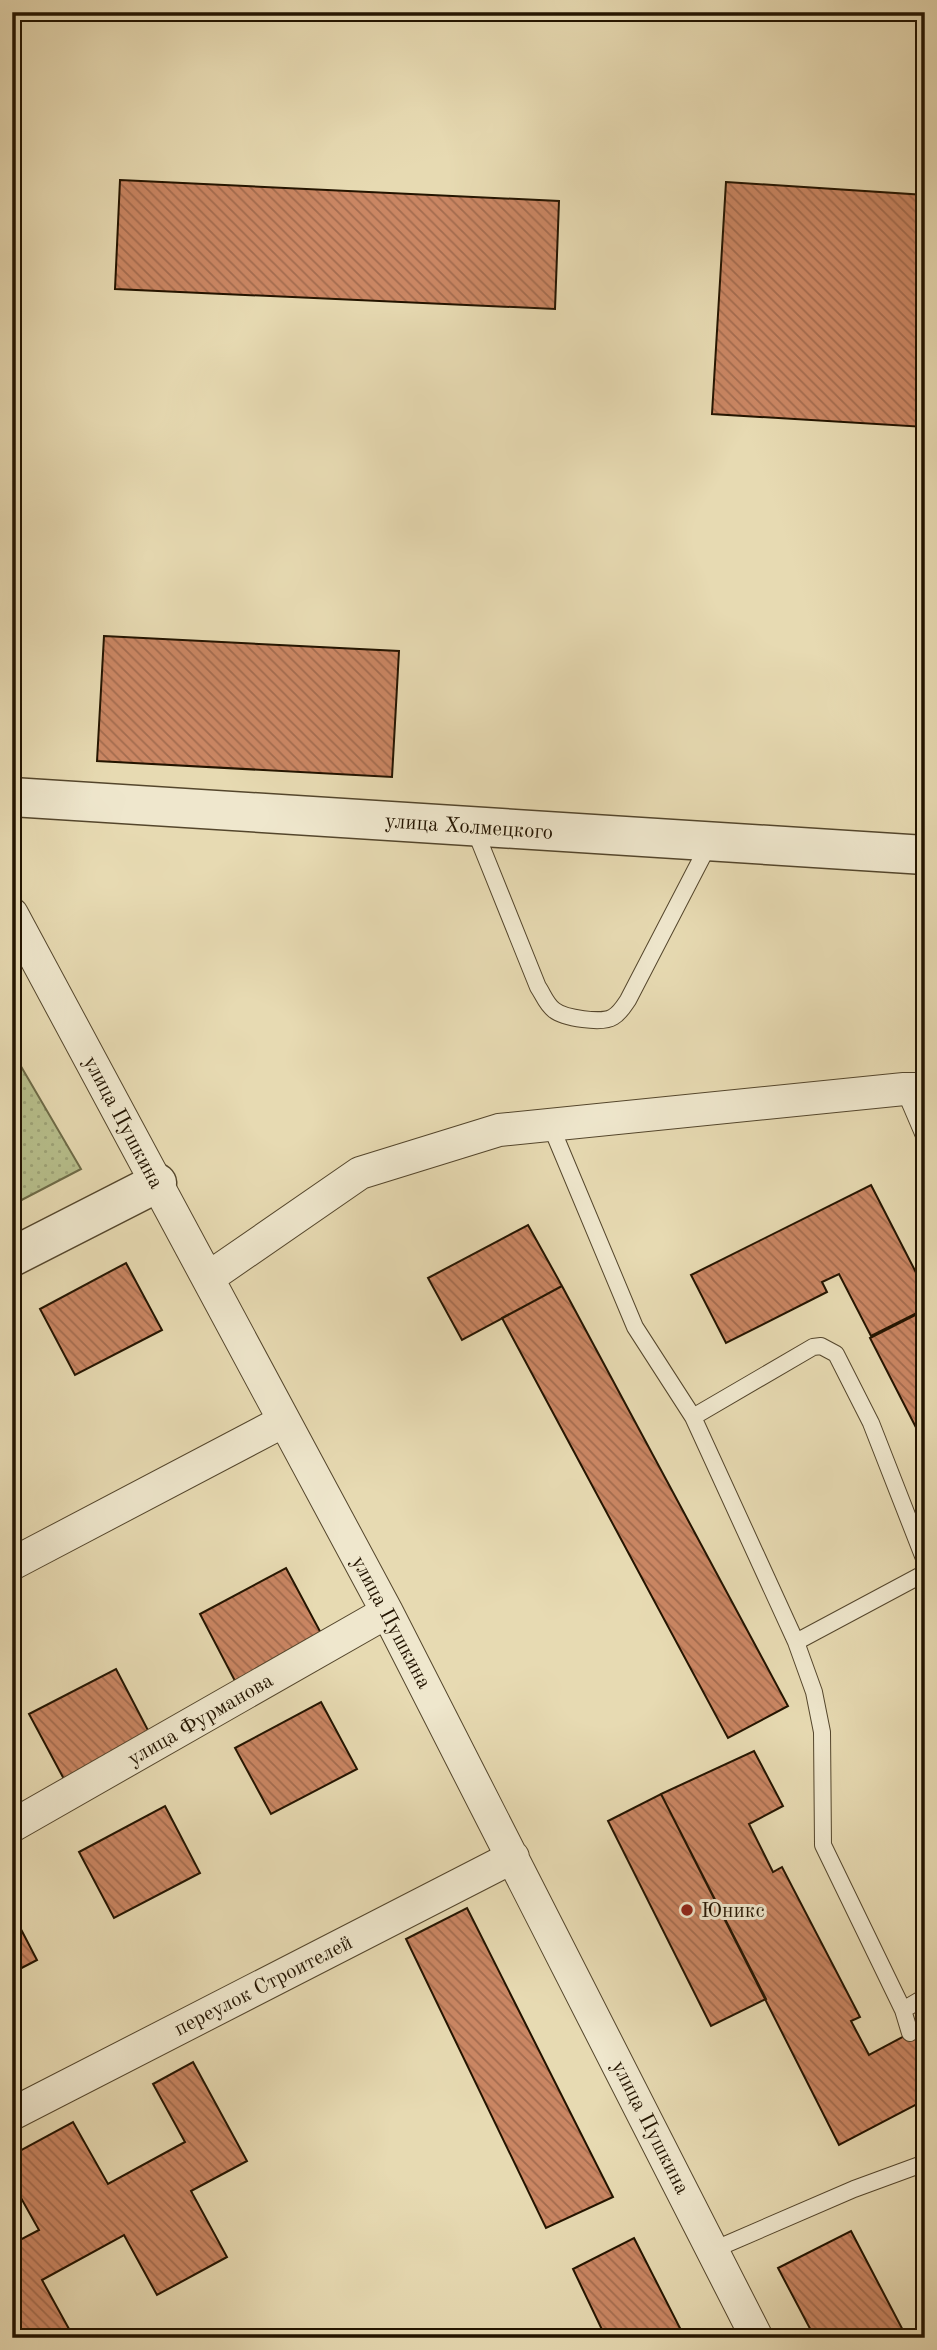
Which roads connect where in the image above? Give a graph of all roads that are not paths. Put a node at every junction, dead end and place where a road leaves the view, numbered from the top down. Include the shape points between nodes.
1 (12, 797) edge
2 (473, 826) junction
3 (710, 842) junction
4 (925, 855) edge
5 (12, 914) edge
6 (914, 1089) edge
7 (550, 1124) junction
8 (925, 1138) edge
9 (157, 1183) junction
10 (12, 1257) edge
11 (208, 1278) junction
12 (693, 1417) junction
13 (285, 1421) junction
14 (925, 1561) edge
15 (12, 1564) edge
16 (925, 1573) edge
17 (387, 1612) junction
18 (796, 1642) junction
19 (12, 1826) edge
20 (513, 1857) junction
21 (925, 1997) edge
22 (903, 2010) junction
23 (910, 2033) dead end
24 (12, 2114) edge
25 (923, 2167) edge
26 (713, 2250) junction
27 (757, 2338) edge

1 - 2 street, улица Холмецкого
2 - 3 street, улица Холмецкого
2 - 3 lane via 548,1005 565,1016 601,1020 611,1019 628,1000
3 - 4 street, улица Холмецкого
5 - 9 street, улица Пушкина
6 - 7 street
6 - 8 lane
7 - 11 street via 499,1130 360,1173
7 - 12 lane via 635,1327
9 - 10 street
9 - 11 street, улица Пушкина
11 - 13 street, улица Пушкина
12 - 14 lane via 813,1347 827,1348 836,1354 871,1423
12 - 18 lane
13 - 15 street
13 - 17 street, улица Пушкина
16 - 18 lane
17 - 19 street, улица Фурманова
17 - 20 street, улица Пушкина
18 - 22 lane via 822,1732 823,1845
20 - 24 street, переулок Строителей
20 - 26 street, улица Пушкина
21 - 22 lane
22 - 23 lane
25 - 26 lane via 855,2189
26 - 27 street, улица Пушкина

